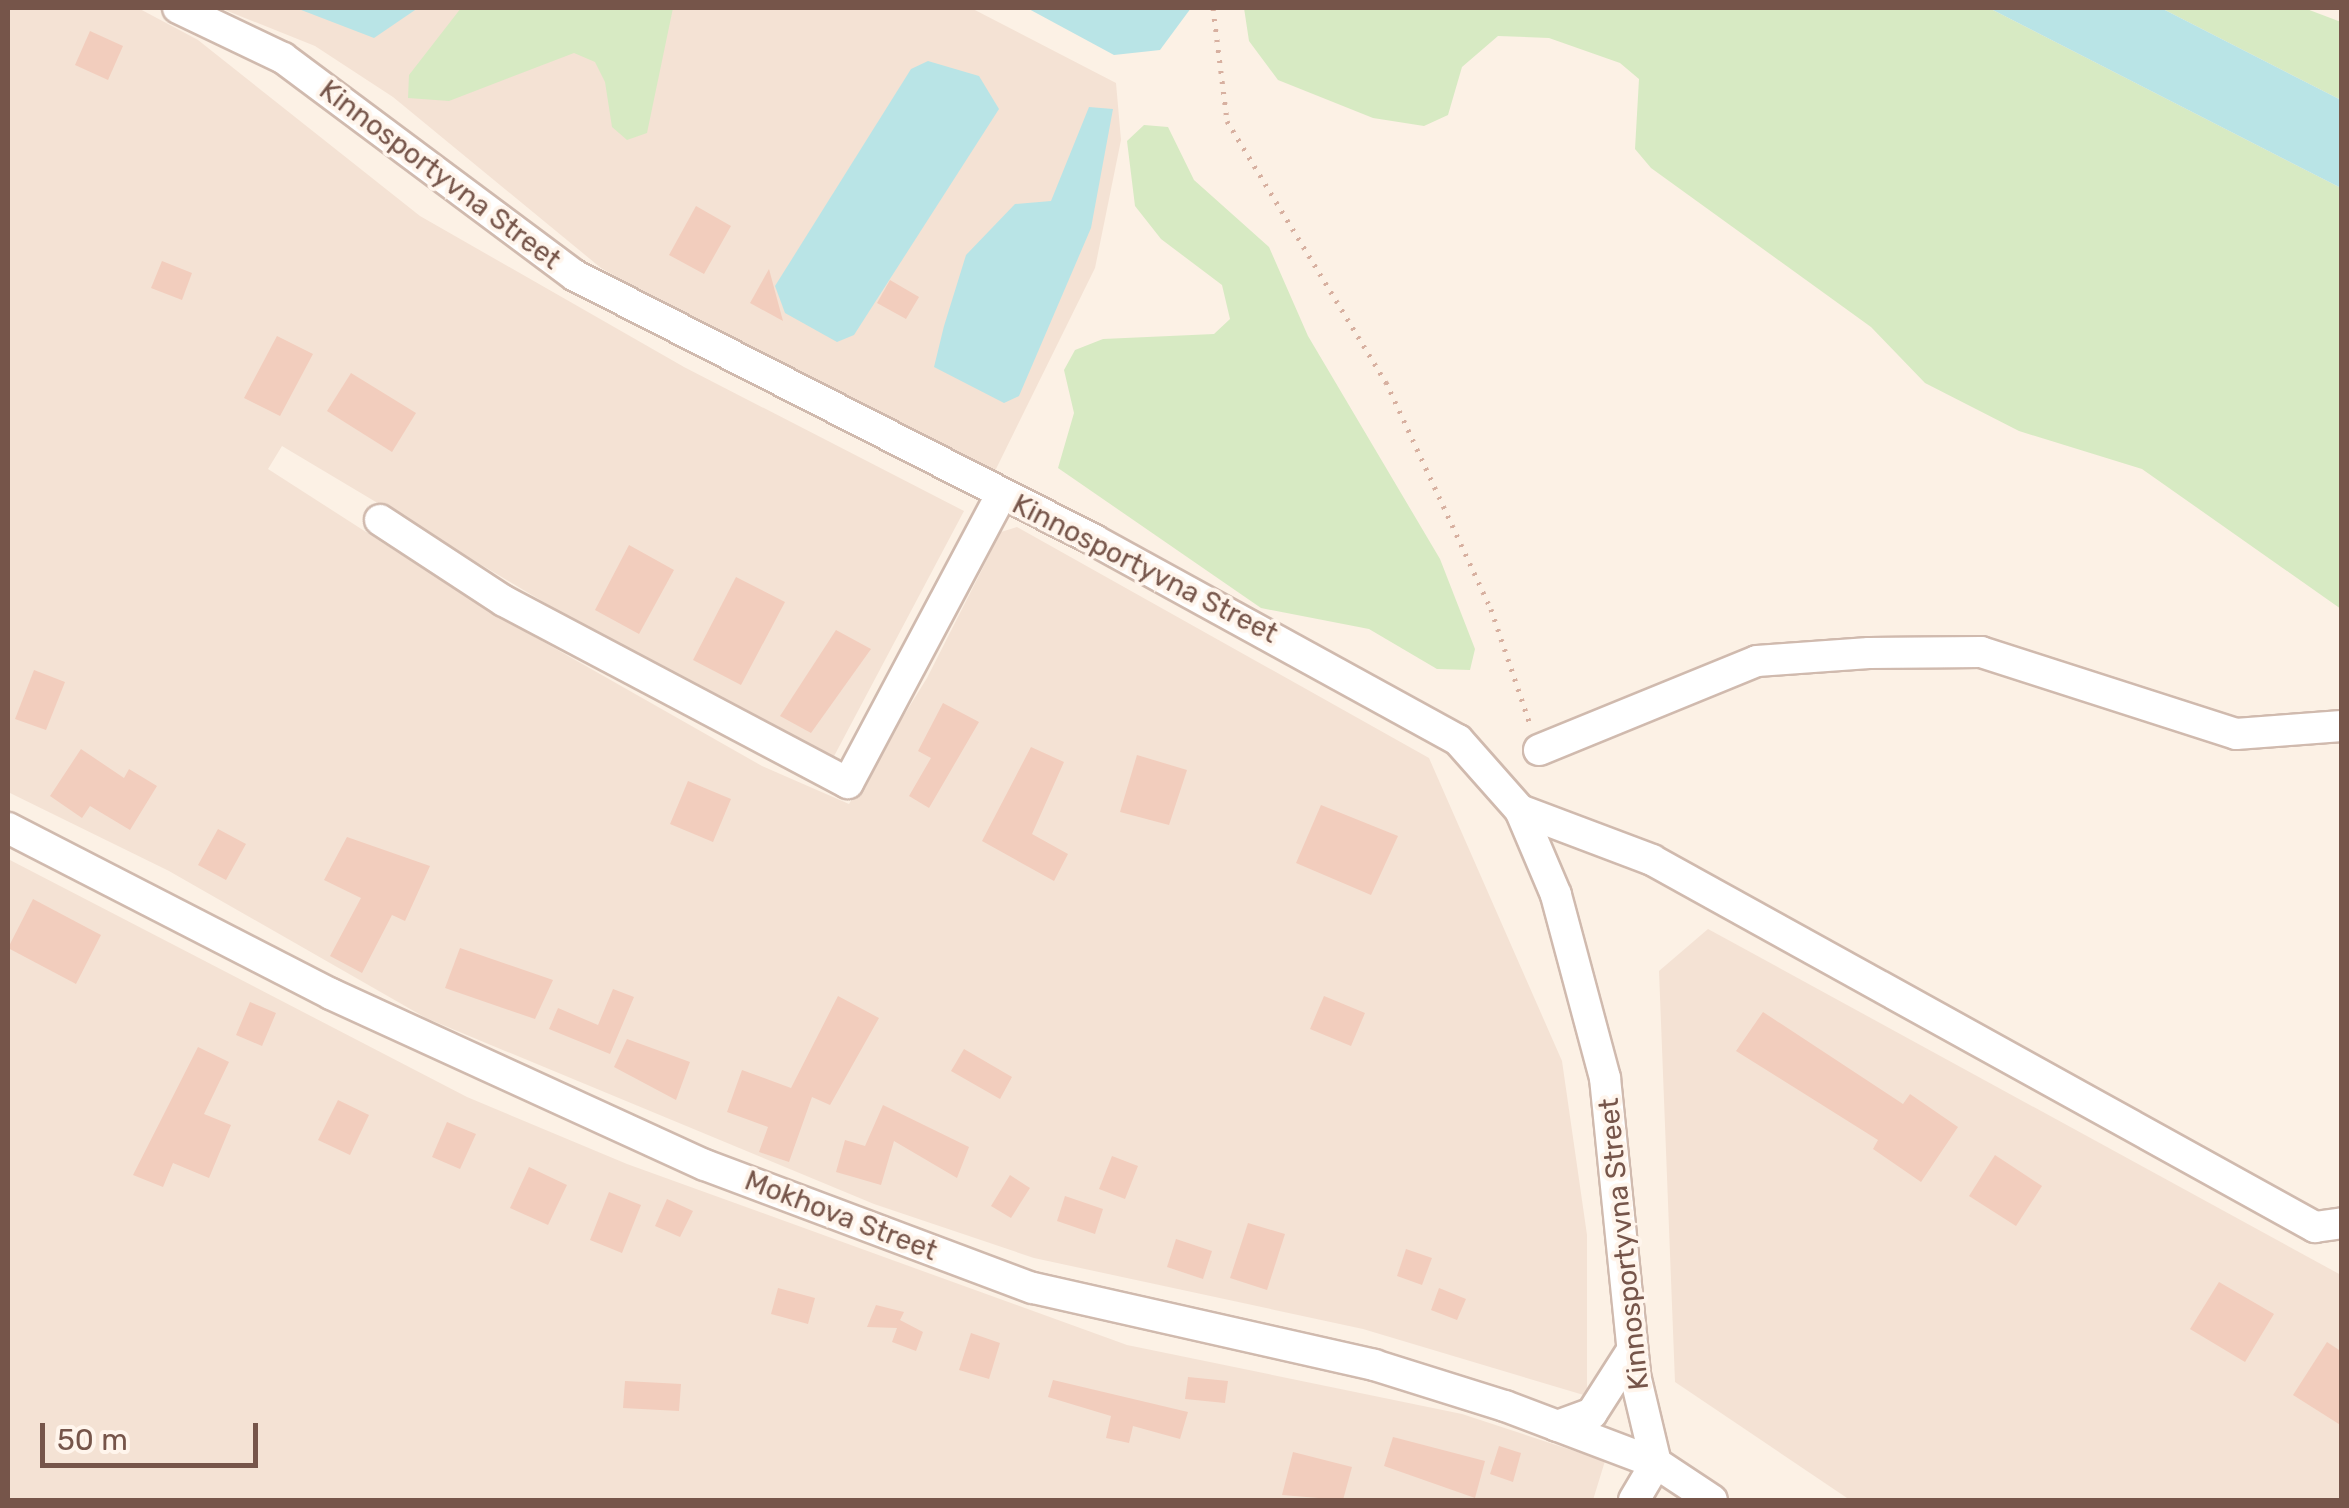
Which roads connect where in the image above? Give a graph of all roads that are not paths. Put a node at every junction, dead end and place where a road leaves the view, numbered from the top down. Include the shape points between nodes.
1 (178, 8) edge
2 (1001, 495) junction
3 (380, 520) dead end
4 (2342, 726) edge
5 (1539, 750) road end
6 (1520, 810) junction
7 (8, 828) edge
8 (2342, 1223) edge
9 (1634, 1344) junction
10 (1557, 1426) junction
11 (1656, 1463) junction
12 (1634, 1500) edge
13 (1712, 1500) edge

1 - 2 street, Kinnosportyvna Street via 283,58 574,275
2 - 3 street via 848,783 504,601
2 - 6 street, Kinnosportyvna Street via 1458,740
4 - 5 street via 2236,734 1981,652 1869,653 1757,661
6 - 8 street via 1652,860 2314,1227
6 - 9 street, Kinnosportyvna Street via 1556,895 1605,1078
7 - 10 street, Mokhova Street via 331,994 704,1165 1033,1288 1374,1366
9 - 10 street via 1611,1393
9 - 11 street, Kinnosportyvna Street
10 - 11 street, Mokhova Street
11 - 12 street
11 - 13 street, Mokhova Street

